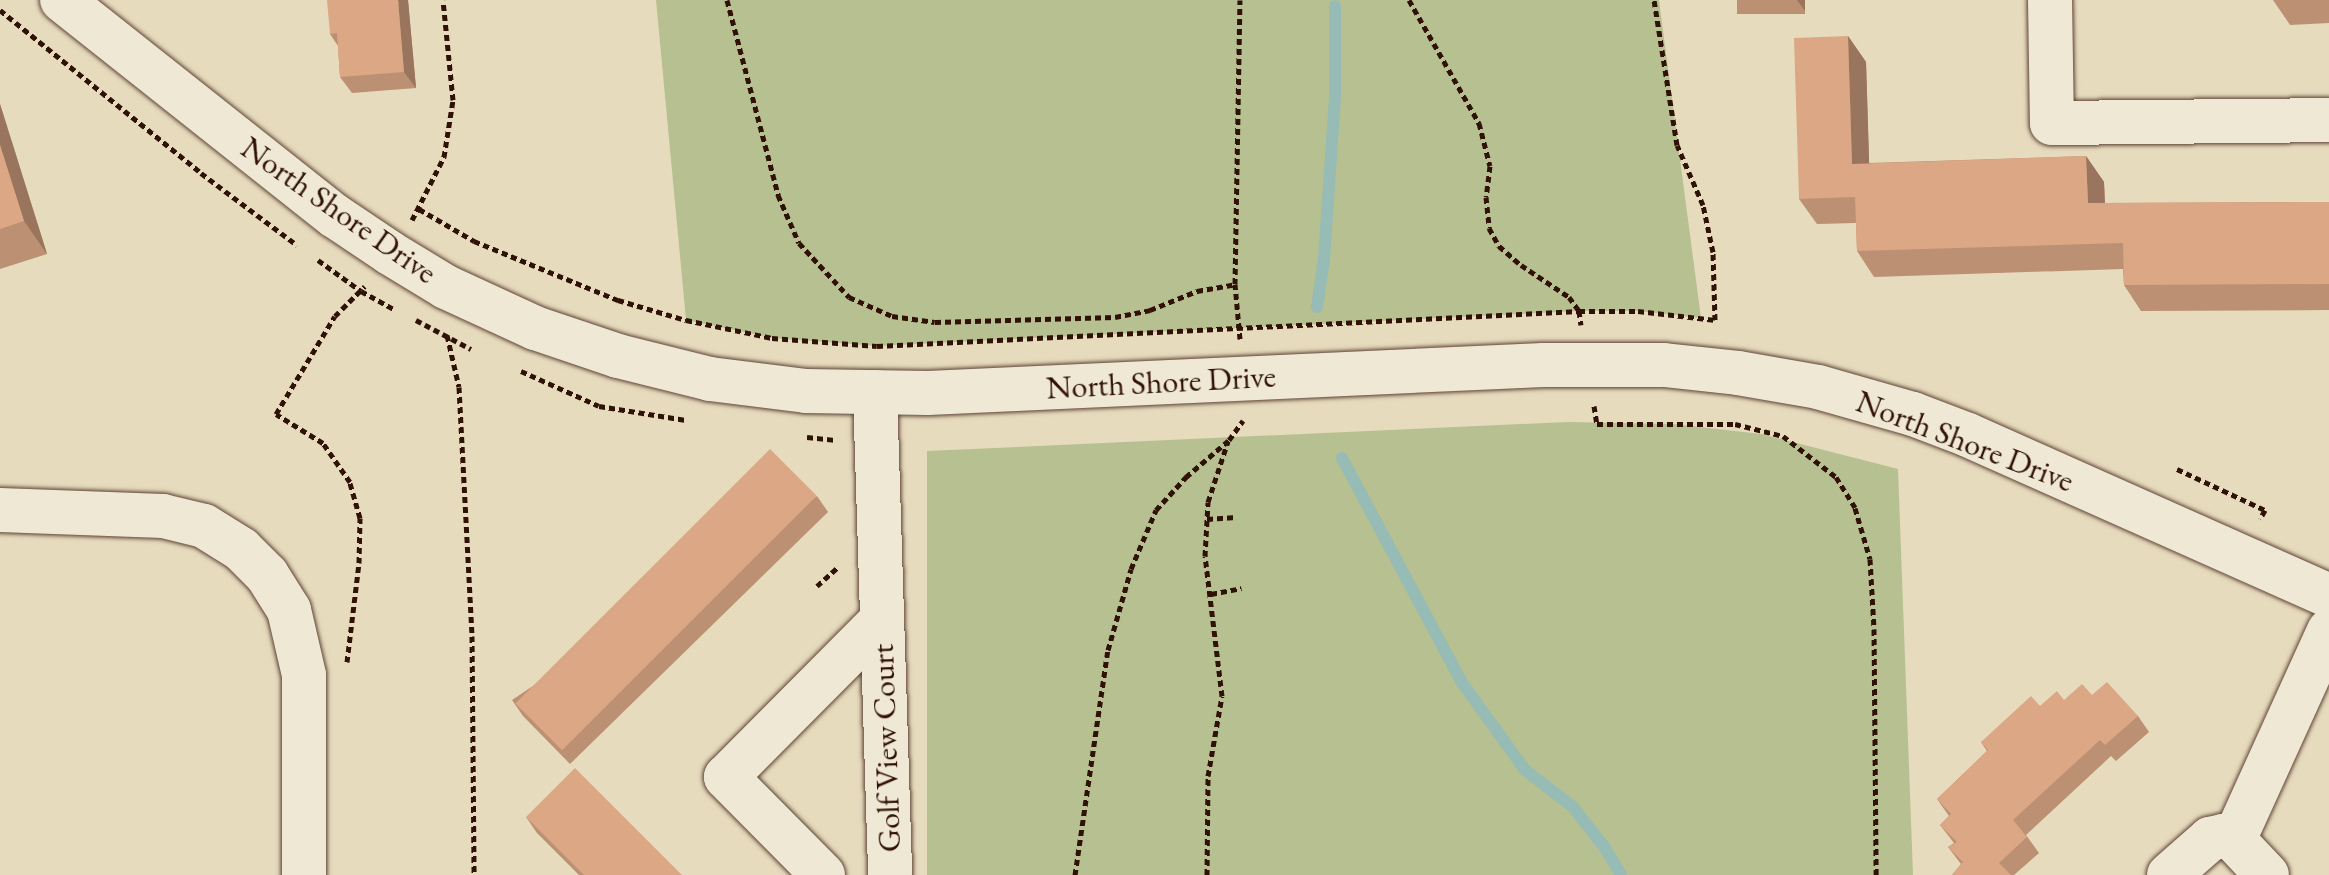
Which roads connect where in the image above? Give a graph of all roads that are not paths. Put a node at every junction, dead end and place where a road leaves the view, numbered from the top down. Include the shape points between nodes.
1 (62, 0) edge
2 (2050, 0) edge
3 (2329, 120) edge
4 (875, 392) junction
5 (0, 510) edge
6 (2329, 596) edge
7 (881, 621) junction
8 (2329, 631) edge
9 (2234, 840) junction
10 (304, 875) edge
11 (823, 875) edge
12 (890, 875) edge
13 (2169, 875) edge
14 (2267, 875) edge

1 - 4 street, North Shore Drive via 335,216 446,287 535,328 710,379 806,391
2 - 3 street via 2052,123
4 - 6 street, North Shore Drive via 1543,365 1664,365 1738,373 1818,387 1913,414
4 - 7 street, Golf View Court
5 - 10 street via 163,516 204,526 241,549 267,575 289,610 304,675
7 - 11 street, Golf View Court via 726,777
7 - 12 street, Golf View Court
8 - 9 street
9 - 13 street via 2210,839
9 - 14 street

